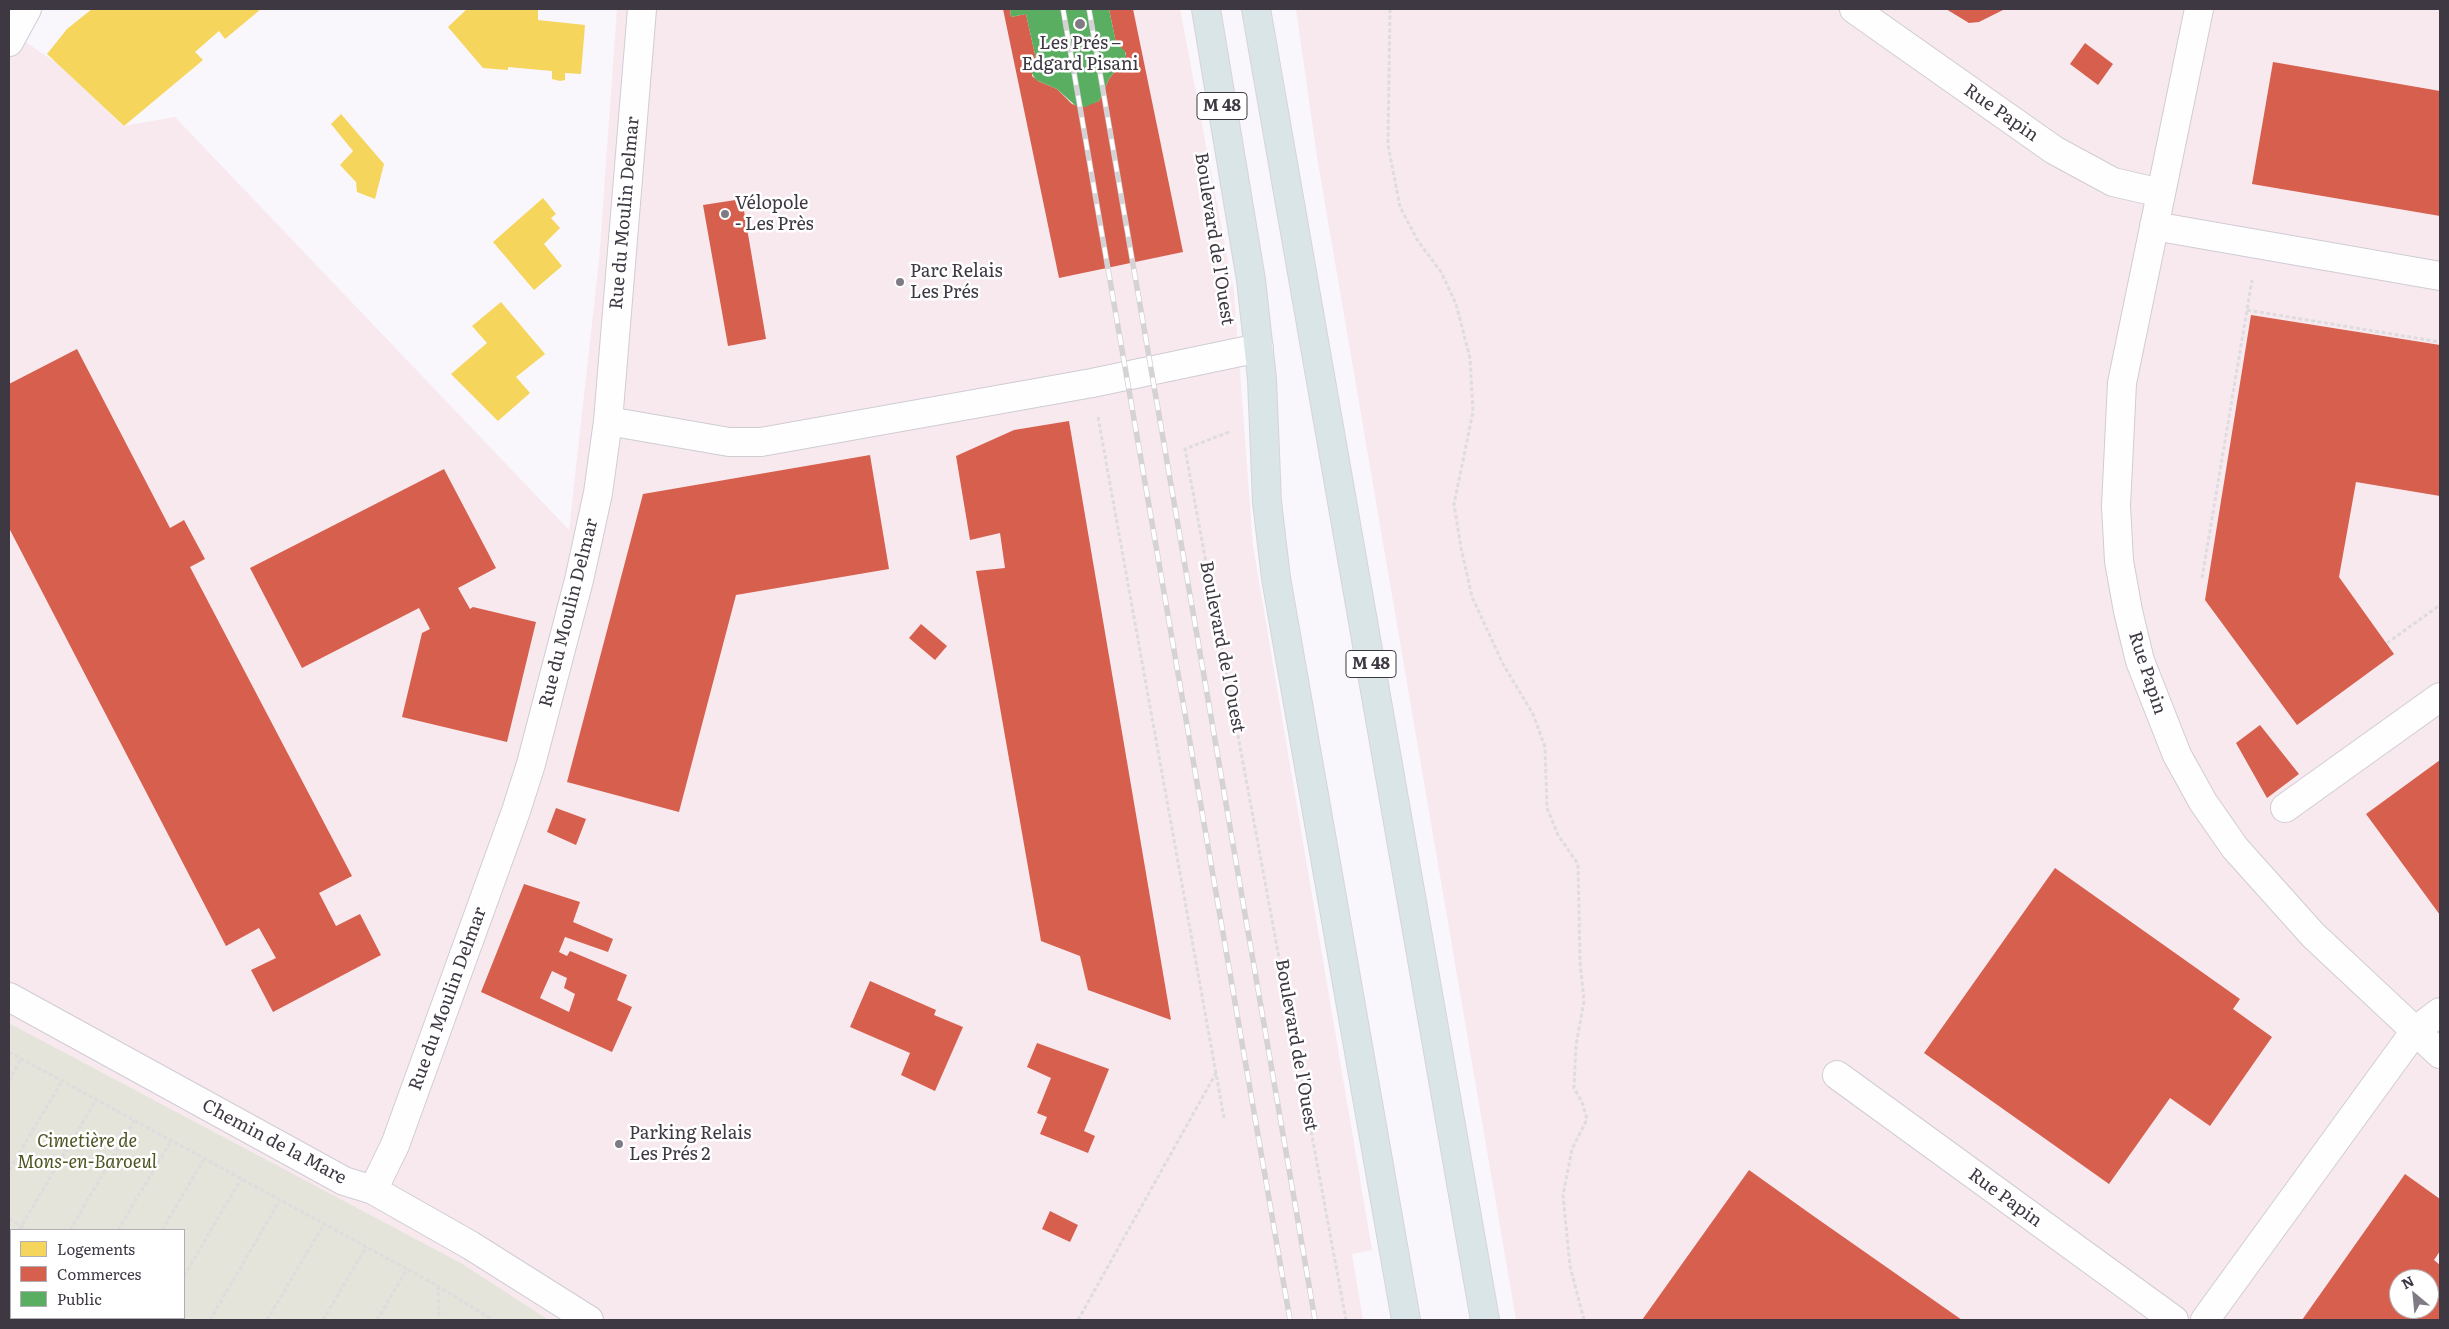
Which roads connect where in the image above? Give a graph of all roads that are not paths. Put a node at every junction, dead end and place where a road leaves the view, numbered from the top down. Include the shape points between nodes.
1 (27, 9) edge
2 (642, 9) edge
3 (1206, 9) edge
4 (1256, 9) edge
5 (1854, 9) edge
6 (2199, 9) edge
7 (9, 42) edge
8 (2161, 193) junction
9 (2154, 226) junction
10 (2440, 276) edge
11 (1259, 348) junction
12 (608, 421) junction
13 (2440, 696) edge
14 (2285, 808) dead end
15 (9, 997) edge
16 (2440, 1012) edge
17 (2415, 1031) junction
18 (2440, 1054) edge
19 (1837, 1075) dead end
20 (373, 1190) junction
21 (589, 1320) edge
22 (1406, 1320) edge
23 (1485, 1320) edge
24 (2174, 1320) edge
25 (2205, 1320) edge

1 - 7 street
2 - 12 street, Rue du Moulin Delmar
3 - 11 main road, Boulevard de l'Ouest / M 48
4 - 23 main road, M 48
5 - 8 street, Rue Papin via 2054,150 2113,182
6 - 8 street, Rue Papin
8 - 9 street, Rue Papin
9 - 10 street
9 - 17 street, Rue Papin via 2122,383 2117,447 2119,561 2140,661 2177,755 2203,802 2235,848 2313,935
11 - 12 street via 1092,383 761,442 729,442
11 - 22 main road, Boulevard de l'Ouest / M 48 via 1266,494 1275,570
12 - 20 street, Rue du Moulin Delmar via 598,492 581,570 531,764 395,1146
13 - 14 street
15 - 20 street, Chemin de la Mare via 344,1181
16 - 17 street
17 - 18 street, Rue Papin
17 - 25 street
19 - 24 street, Rue Papin
20 - 21 street, Chemin de la Mare via 470,1245

